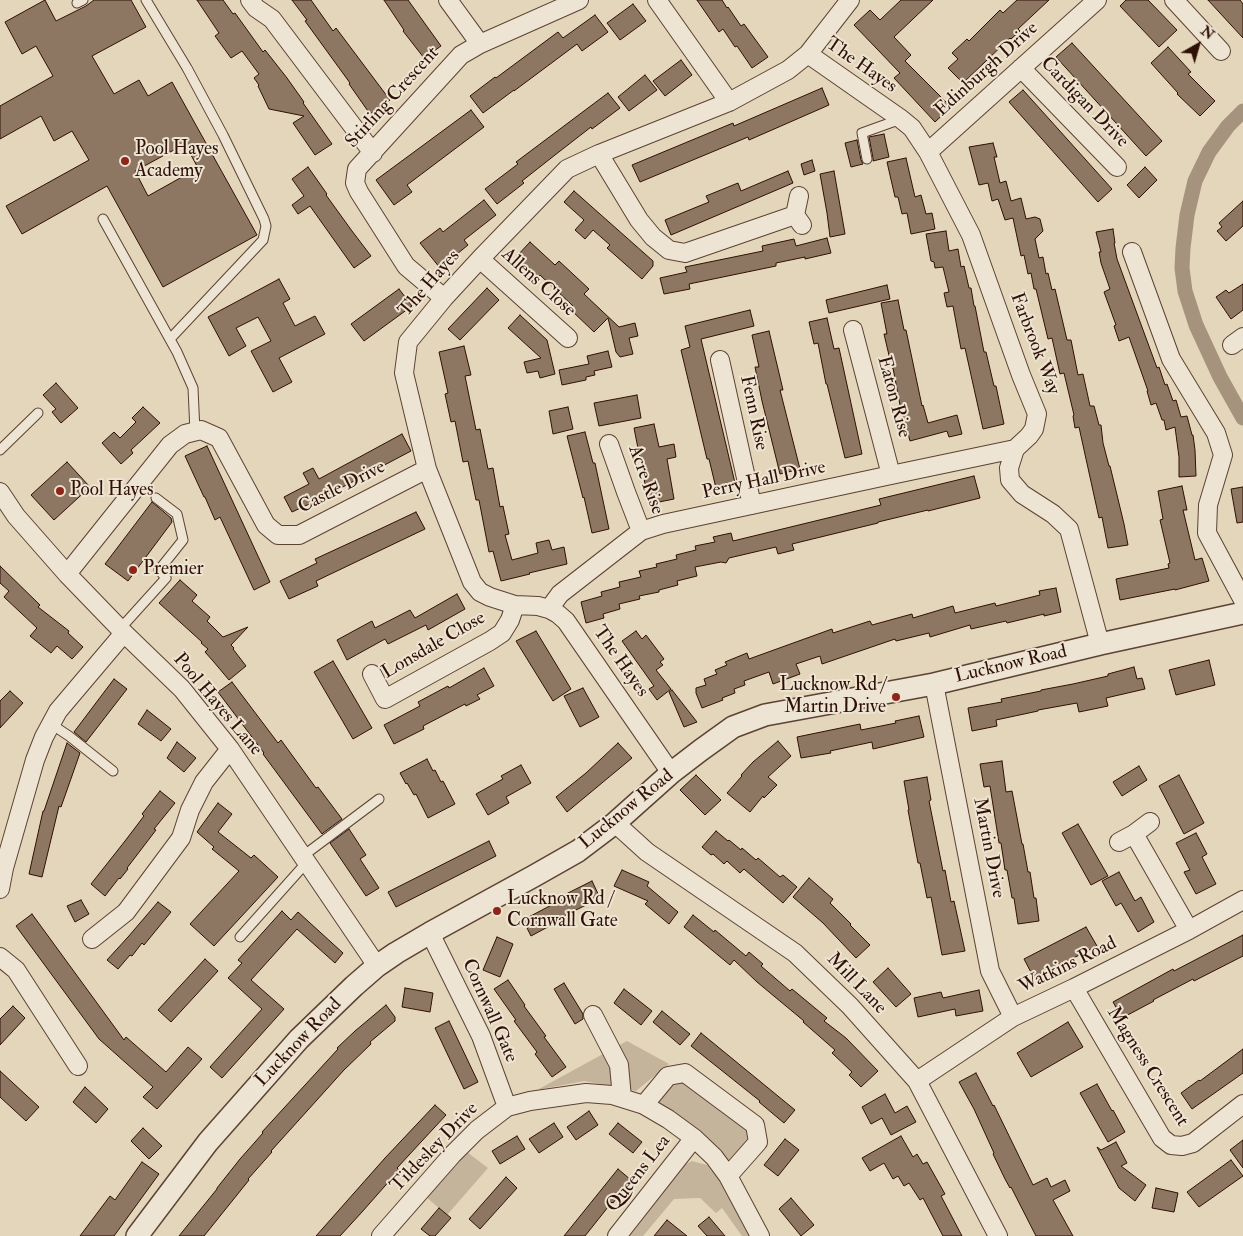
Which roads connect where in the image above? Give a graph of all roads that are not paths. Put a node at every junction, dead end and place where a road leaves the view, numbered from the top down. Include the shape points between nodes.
1 (146, 0) edge
2 (250, 0) edge
3 (448, 0) edge
4 (579, 0) edge
5 (657, 0) edge
6 (850, 0) edge
7 (1097, 0) edge
8 (1174, 0) edge
9 (480, 44) junction
10 (1221, 51) dead end
11 (808, 54) junction
12 (1021, 68) junction
13 (729, 102) junction
14 (901, 119) junction
15 (373, 152) junction
16 (928, 152) junction
17 (599, 154) junction
18 (867, 159) dead end
19 (1117, 167) dead end
20 (799, 196) dead end
21 (103, 219) dead end
22 (1132, 252) dead end
23 (480, 259) junction
24 (444, 298) junction
25 (853, 327) dead end
26 (170, 340) junction
27 (569, 343) dead end
28 (717, 356) dead end
29 (38, 413) dead end
30 (194, 432) junction
31 (610, 442) dead end
32 (1015, 449) junction
33 (0, 450) edge
34 (427, 469) junction
35 (891, 474) junction
36 (0, 492) edge
37 (156, 498) dead end
38 (752, 505) junction
39 (641, 531) junction
40 (67, 574) junction
41 (1243, 600) edge
42 (515, 605) junction
43 (548, 609) junction
44 (1243, 613) edge
45 (122, 631) junction
46 (1100, 644) junction
47 (372, 674) dead end
48 (934, 684) junction
49 (51, 724) junction
50 (230, 749) junction
51 (113, 771) dead end
52 (671, 773) junction
53 (380, 799) dead end
54 (615, 822) junction
55 (1150, 822) dead end
56 (305, 859) junction
57 (2, 867) edge
58 (0, 889) edge
59 (1243, 900) edge
60 (1189, 930) junction
61 (430, 933) junction
62 (240, 937) dead end
63 (92, 939) dead end
64 (0, 957) edge
65 (377, 966) junction
66 (1074, 988) junction
67 (593, 1015) dead end
68 (1013, 1017) junction
69 (78, 1066) dead end
70 (918, 1081) junction
71 (622, 1098) junction
72 (1243, 1104) edge
73 (644, 1105) junction
74 (507, 1107) junction
75 (694, 1138) junction
76 (728, 1176) junction
77 (137, 1236) edge
78 (382, 1236) edge
79 (617, 1236) edge
80 (760, 1236) edge
81 (998, 1236) edge

1 - 26 lane via 223,135 266,226 263,240
2 - 15 street via 272,20
3 - 9 street
4 - 9 street, Stirling Crescent
5 - 13 street
6 - 11 street
7 - 12 street, Edinburgh Drive
8 - 10 street
9 - 15 street, Stirling Crescent via 461,55
11 - 13 street, The Hayes via 788,70
11 - 14 street, The Hayes
12 - 16 street, Edinburgh Drive
12 - 19 street, Cardigan Drive
13 - 17 street, The Hayes
14 - 16 street, The Hayes via 912,128
14 - 18 lane via 862,133
15 - 24 street, Stirling Crescent via 358,169 355,183 358,192 406,266
16 - 32 street, Farbrook Way via 971,235 1037,414 1034,429
17 - 20 street via 639,220 669,250 685,253 798,220
17 - 23 street, The Hayes via 567,169
21 - 26 lane
22 - 41 street via 1171,359 1216,433 1223,455 1208,505 1207,533
23 - 24 street, The Hayes
23 - 27 street, Allens Close
24 - 34 street, The Hayes via 408,342 404,373
25 - 35 street, Eaton Rise
26 - 30 lane via 193,388
28 - 38 street, Fenn Rise
29 - 33 lane
30 - 34 street, Castle Drive via 201,430 219,438 266,525 278,535 299,534
30 - 40 street via 185,434 170,445
31 - 39 street, Acre Rise
32 - 35 street, Perry Hall Drive
32 - 46 street via 1009,468 1010,480 1022,494 1069,529
34 - 42 street, The Hayes via 472,582 480,592
35 - 38 street, Perry Hall Drive
36 - 40 street, Pool Hayes Lane via 16,516
37 - 45 lane via 177,514 183,540 159,570 166,578
38 - 39 street, Perry Hall Drive
39 - 43 street, Perry Hall Drive via 560,594
40 - 45 street, Pool Hayes Lane
42 - 43 street, The Hayes
42 - 47 street, Lonsdale Close via 502,633 385,699
43 - 52 street, The Hayes via 566,622
44 - 46 street, Lucknow Road
45 - 49 street via 58,710
45 - 50 street, Pool Hayes Lane via 182,689
46 - 48 street, Lucknow Road
48 - 52 street, Lucknow Road via 765,715 733,727
48 - 68 street, Martin Drive via 990,971
49 - 51 lane
49 - 57 street via 35,760
50 - 56 street, Pool Hayes Lane
50 - 63 street via 204,782 181,838 126,912
52 - 54 street, Lucknow Road
53 - 56 lane
54 - 61 street, Lucknow Road via 578,851
54 - 70 street, Mill Lane via 647,852 796,953 850,1006
55 - 60 street via 1127,838
56 - 62 lane
56 - 65 street, Pool Hayes Lane
57 - 58 street
59 - 60 street, Watkins Road
60 - 66 street, Watkins Road
61 - 65 street, Lucknow Road
61 - 74 street, Cornwall Gate via 481,1036
64 - 69 street via 16,970
65 - 77 street, Lucknow Road via 299,1039 214,1134
66 - 68 street, Watkins Road
66 - 72 street, Magness Crescent via 1162,1138 1171,1145 1193,1144
67 - 71 street via 619,1065
68 - 70 street, Watkins Road
70 - 81 street, Mill Lane
71 - 73 street, Tildesley Drive
71 - 74 street, Tildesley Drive via 586,1093
73 - 75 street, Tildesley Drive
73 - 76 street via 668,1076 685,1073 755,1126 758,1142
74 - 78 street, Tildesley Drive via 452,1155
75 - 76 street, Tildesley Drive
75 - 79 street, Queens Lea
76 - 80 street, Tildesley Drive

